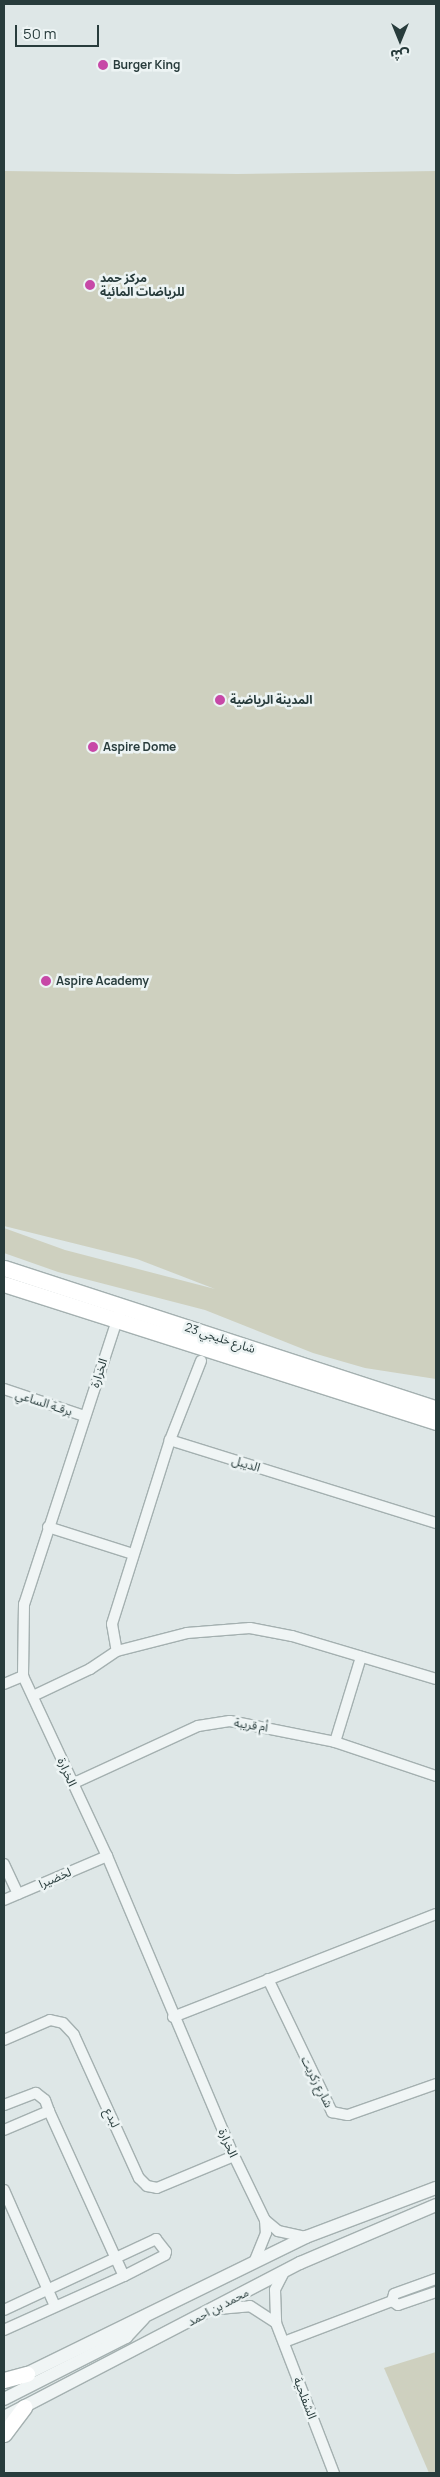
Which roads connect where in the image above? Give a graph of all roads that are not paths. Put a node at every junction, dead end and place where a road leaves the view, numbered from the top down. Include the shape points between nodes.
1 (4, 1268) edge
2 (4, 1284) edge
3 (119, 1313) junction
4 (201, 1361) dead end
5 (4, 1389) edge
6 (436, 1408) edge
7 (84, 1416) junction
8 (436, 1422) edge
9 (170, 1440) junction
10 (436, 1523) edge
11 (48, 1527) junction
12 (133, 1554) junction
13 (117, 1651) junction
14 (361, 1658) junction
15 (24, 1676) junction
16 (436, 1679) edge
17 (4, 1684) edge
18 (33, 1696) junction
19 (335, 1742) junction
20 (436, 1776) edge
21 (72, 1784) junction
22 (107, 1856) junction
23 (4, 1864) edge
24 (18, 1894) junction
25 (4, 1900) edge
26 (436, 1914) edge
27 (268, 1978) junction
28 (173, 2017) junction
29 (4, 2040) edge
30 (436, 2084) edge
31 (4, 2105) edge
32 (49, 2110) junction
33 (4, 2130) edge
34 (234, 2156) junction
35 (436, 2188) edge
36 (4, 2190) edge
37 (436, 2207) edge
38 (265, 2220) junction
39 (306, 2237) junction
40 (116, 2259) junction
41 (254, 2262) junction
42 (284, 2272) junction
43 (124, 2276) junction
44 (436, 2279) edge
45 (48, 2291) junction
46 (436, 2292) edge
47 (392, 2302) junction
48 (55, 2306) junction
49 (4, 2310) edge
50 (207, 2312) junction
51 (145, 2316) junction
52 (276, 2323) junction
53 (4, 2330) edge
54 (284, 2342) junction
55 (27, 2374) junction
56 (4, 2380) edge
57 (4, 2385) edge
58 (4, 2399) edge
59 (24, 2407) junction
60 (4, 2417) edge
61 (4, 2434) edge
62 (334, 2473) edge

1 - 3 main road, شارع خليجي 23
2 - 3 main road, شارع خليجي 23
3 - 6 main road, شارع خليجي 23
3 - 7 street, الخرارة
3 - 8 main road, شارع خليجي 23
4 - 9 street
5 - 7 street, برقـة الساعي
7 - 11 street, الخرارة
9 - 10 street, الديبل
9 - 12 street
11 - 12 street
11 - 15 street, الخرارة via 24,1604
12 - 13 street via 113,1616 112,1633
13 - 14 street via 187,1633 250,1628 292,1636
13 - 18 street via 90,1669
14 - 16 street
14 - 19 street
15 - 17 street
15 - 18 street, الخرارة
18 - 21 street, الخرارة
19 - 20 street, أم قريبة
19 - 21 street, أم قريبة via 230,1721 198,1726
21 - 22 street, الخرارة
22 - 24 street, لخضيرا
22 - 28 street, الخرارة
23 - 24 street
24 - 25 street, لخضيرا
26 - 27 street
27 - 28 street
27 - 30 street, شارع زكريت via 332,2112 348,2115
28 - 34 street, الخرارة
29 - 34 street, لبدع via 50,2020 63,2023 74,2035 140,2178 147,2186 157,2188
31 - 32 street via 36,2093 45,2100
32 - 33 street
32 - 40 street
34 - 38 street, الخرارة
35 - 39 street, محمد بن احمد
36 - 45 street
37 - 42 street, محمد بن احمد via 353,2238
38 - 39 street via 278,2230
38 - 41 street via 266,2233
39 - 41 street, محمد بن احمد
40 - 43 street
40 - 43 street via 156,2239 166,2252
40 - 45 street
41 - 51 street, محمد بن احمد
42 - 50 street, محمد بن احمد
42 - 52 street, الشفلحية via 275,2290
43 - 48 street
44 - 47 street via 394,2294
45 - 48 street
45 - 49 street
46 - 47 street via 398,2305
47 - 54 street
48 - 53 street
50 - 52 street via 250,2306
50 - 59 street, محمد بن احمد
51 - 55 street, محمد بن احمد
51 - 58 street via 138,2328 126,2337
52 - 54 street, الشفلحية
54 - 62 street, الشفلحية
55 - 56 main road
55 - 57 street, محمد بن احمد
59 - 60 street, محمد بن احمد
59 - 61 main road

